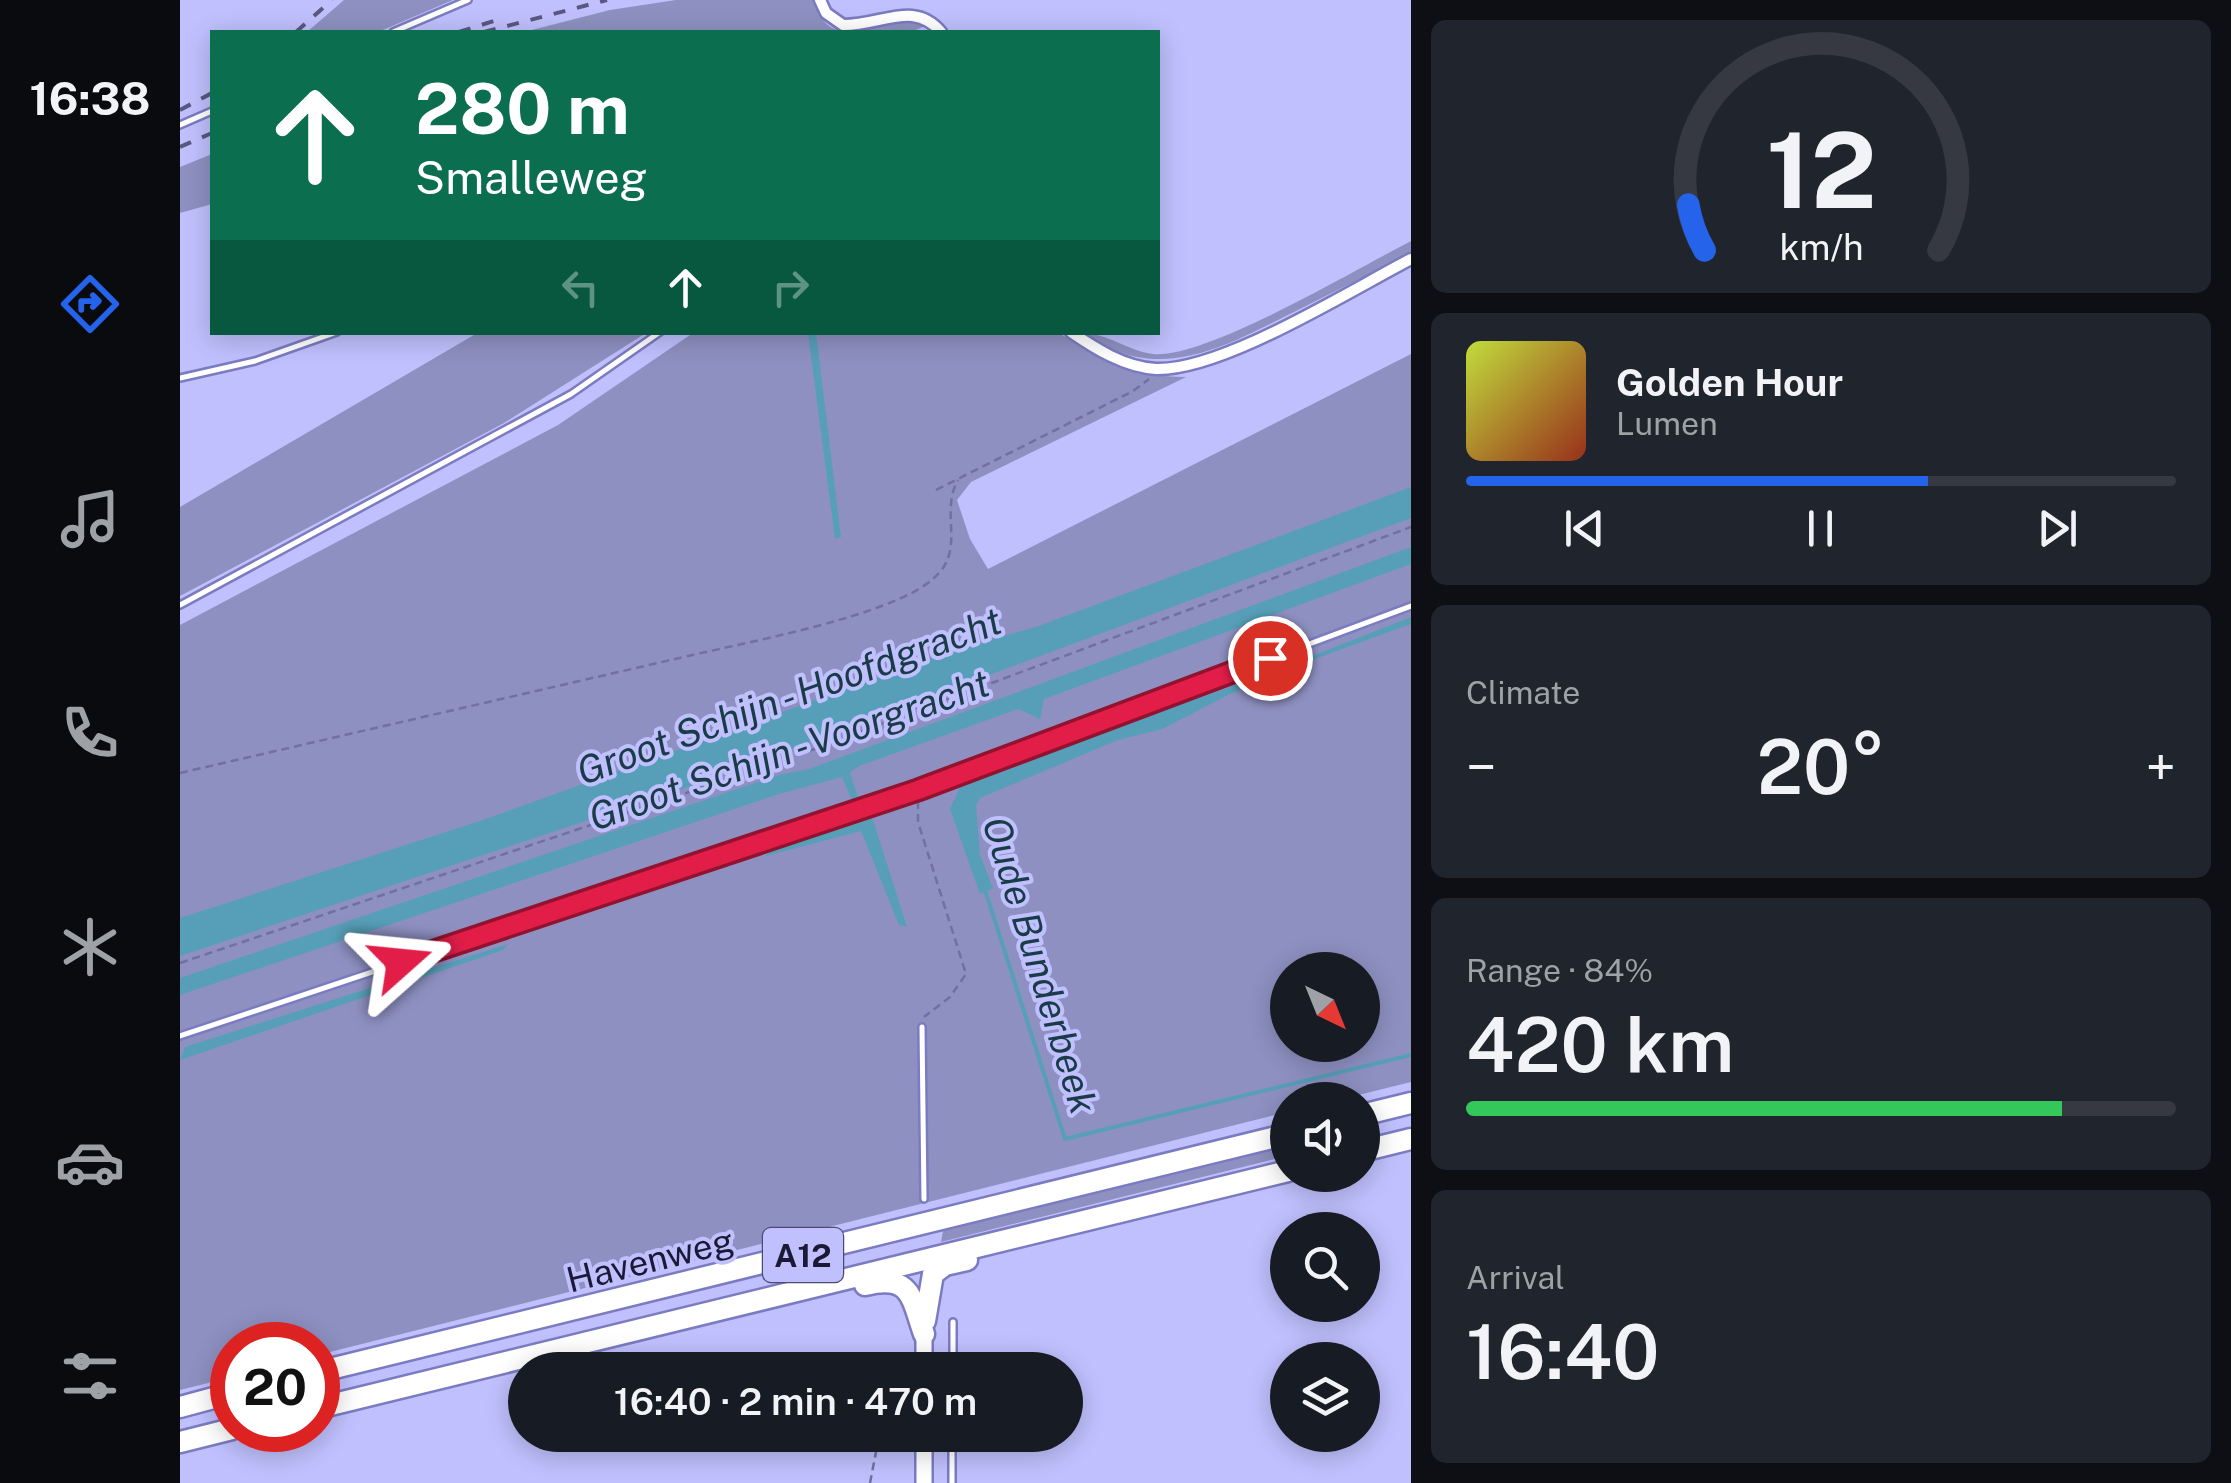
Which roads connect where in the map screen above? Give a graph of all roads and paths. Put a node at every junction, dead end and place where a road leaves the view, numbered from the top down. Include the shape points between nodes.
1 (468, 0) edge
2 (820, 0) edge
3 (398, 30) edge
4 (940, 30) edge
5 (210, 112) edge
6 (180, 125) edge
7 (1411, 259) edge
8 (329, 335) edge
9 (656, 335) edge
10 (1076, 335) edge
11 (1154, 369) junction
12 (180, 378) edge
13 (958, 480) junction
14 (936, 490) dead end
15 (1411, 527) edge
16 (180, 605) edge
17 (1411, 606) edge
18 (180, 773) edge
19 (918, 790) junction
20 (180, 963) edge
21 (922, 1027) joint
22 (180, 1036) edge
23 (1411, 1103) edge
24 (1380, 1111) edge
25 (1270, 1138) edge
26 (1411, 1138) edge
27 (1380, 1146) edge
28 (1270, 1176) edge
29 (1233, 1185) junction
30 (924, 1199) dead end
31 (953, 1322) dead end
32 (924, 1334) junction
33 (536, 1352) edge
34 (546, 1352) edge
35 (924, 1352) edge
36 (952, 1352) edge
37 (508, 1359) edge
38 (340, 1367) edge
39 (210, 1399) edge
40 (340, 1402) edge
41 (180, 1406) edge
42 (210, 1434) edge
43 (180, 1442) edge
44 (876, 1452) dead end
45 (924, 1452) edge
46 (952, 1452) edge
47 (870, 1483) edge
48 (924, 1483) edge
49 (952, 1483) edge

1 - 3 lane
2 - 4 street via 843,25 912,4 925,8
5 - 6 lane
7 - 11 street via 1225,354
8 - 12 lane via 255,362
9 - 16 lane via 571,394
10 - 11 street via 1113,357
11 - 13 path via 1132,391
13 - 14 path
13 - 18 path via 945,566 922,588 894,601 746,642
15 - 20 path via 794,757
17 - 19 lane
19 - 21 path via 918,822 966,974
19 - 22 lane
21 - 30 lane
23 - 24 highway
25 - 38 highway, Havenweg / A12
26 - 27 highway
28 - 29 highway, Havenweg / A12
29 - 32 highway via 1113,1224 944,1266 928,1286
29 - 33 highway, Havenweg / A12
31 - 36 lane
32 - 34 highway via 910,1293 888,1280 642,1338
32 - 35 street
37 - 40 highway, Havenweg / A12
39 - 41 highway
42 - 43 highway
44 - 47 path
45 - 48 street
46 - 49 lane

